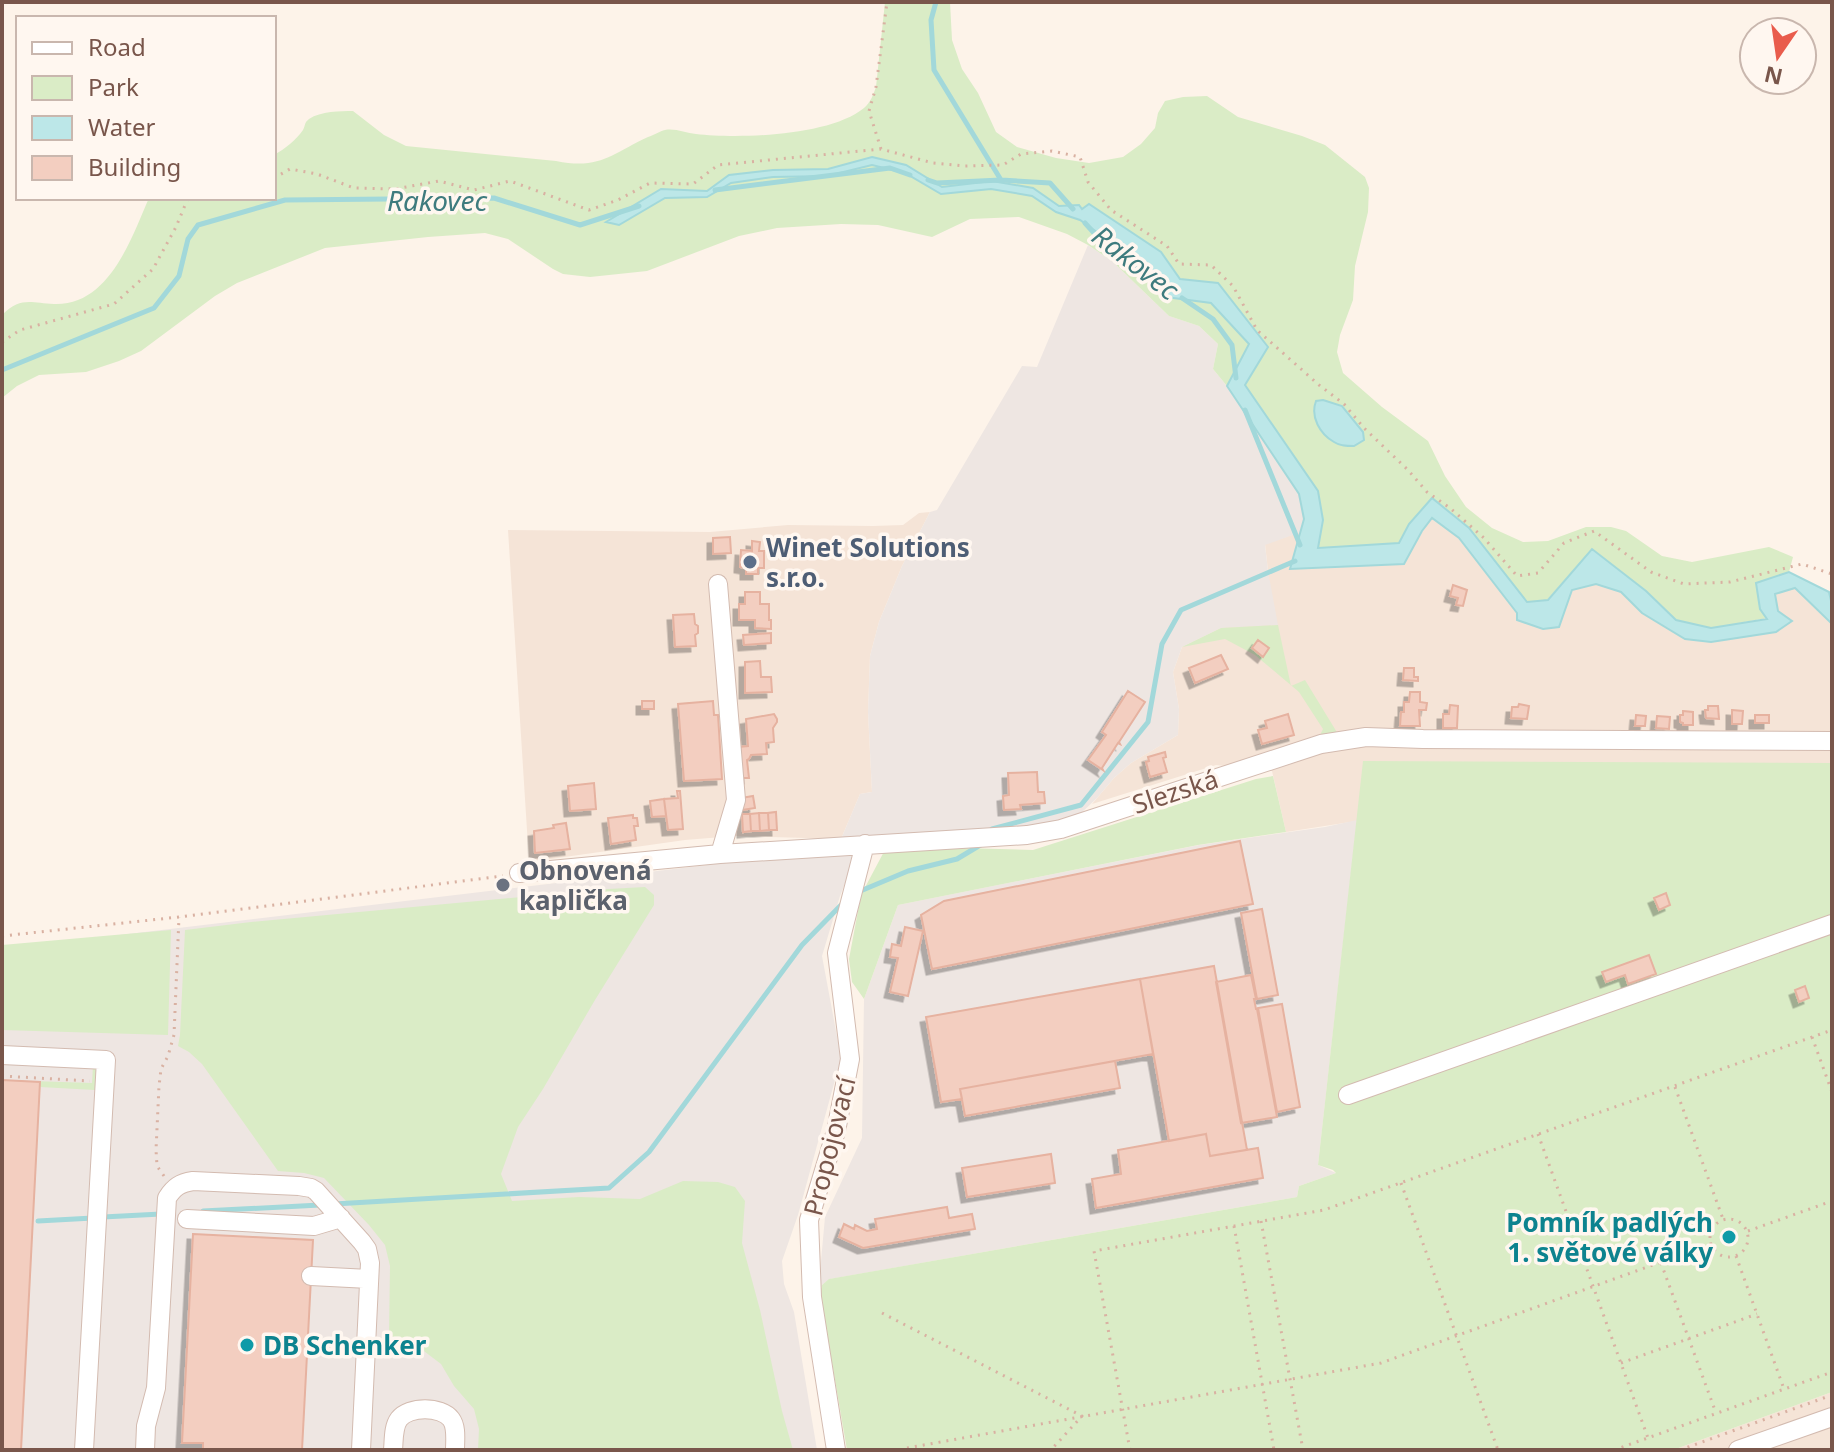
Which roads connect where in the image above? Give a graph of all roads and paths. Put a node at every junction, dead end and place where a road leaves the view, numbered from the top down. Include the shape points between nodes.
1 (887, 2) edge
2 (881, 149) junction
3 (276, 177) edge
4 (187, 200) edge
5 (2, 342) edge
6 (1832, 574) edge
7 (718, 584) dead end
8 (1832, 741) edge
9 (865, 844) junction
10 (720, 854) junction
11 (519, 873) joint
12 (179, 917) junction
13 (1832, 924) edge
14 (2, 936) edge
15 (1832, 1030) edge
16 (1812, 1037) junction
17 (2, 1055) edge
18 (2, 1076) edge
19 (92, 1081) dead end
20 (1674, 1086) junction
21 (1832, 1092) edge
22 (1348, 1095) dead end
23 (1538, 1134) junction
24 (1401, 1182) junction
25 (173, 1189) junction
26 (1832, 1201) edge
27 (341, 1218) junction
28 (187, 1219) dead end
29 (1723, 1219) junction
30 (1261, 1221) junction
31 (1234, 1226) junction
32 (1748, 1231) junction
33 (1711, 1244) junction
34 (1736, 1256) junction
35 (1661, 1262) junction
36 (311, 1276) dead end
37 (369, 1279) junction
38 (1593, 1287) junction
39 (882, 1313) dead end
40 (1757, 1314) junction
41 (1457, 1336) junction
42 (1689, 1339) junction
43 (1621, 1363) junction
44 (1832, 1372) edge
45 (1290, 1379) junction
46 (1262, 1384) junction
47 (1784, 1389) junction
48 (1832, 1395) edge
49 (1122, 1409) junction
50 (1716, 1413) junction
51 (1082, 1416) junction
52 (1832, 1417) edge
53 (1648, 1438) junction
54 (907, 1448) dead end
55 (84, 1450) edge
56 (145, 1450) edge
57 (361, 1450) edge
58 (393, 1450) edge
59 (455, 1450) edge
60 (836, 1450) edge
61 (1051, 1450) edge
62 (1130, 1450) edge
63 (1274, 1450) edge
64 (1303, 1450) edge
65 (1498, 1450) edge
66 (1614, 1450) edge
67 (1680, 1450) edge
68 (1738, 1450) edge

1 - 2 path via 869,111
2 - 3 path via 718,165 693,184 650,183 589,210 510,181 474,190 439,181 395,189 354,188 290,169
2 - 6 path via 933,163 977,165 1003,165 1021,154 1052,151 1080,157 1088,182 1111,210 1167,246 1179,264 1211,265 1233,286 1257,330 1344,404 1517,576 1538,573 1564,543 1594,531 1651,572 1684,584 1730,582 1802,564
4 - 5 path via 153,269 114,304 20,330
7 - 10 street via 736,800
8 - 9 street, Slezská via 1366,737 1321,744 1061,829
9 - 10 street, Slezská
9 - 60 street, Propojovací via 837,953 850,1059 836,1131 809,1220 812,1297
10 - 11 street, Slezská
11 - 12 path
12 - 14 path
12 - 25 path via 174,1035 161,1069 156,1150 157,1166
13 - 22 street
15 - 16 path
16 - 20 path
16 - 21 path
17 - 55 street via 106,1060
18 - 19 path
20 - 23 path
20 - 29 path
23 - 24 path
23 - 38 path
24 - 30 path via 1324,1210
24 - 41 path
25 - 27 street via 193,1181 305,1187 316,1191
25 - 56 street via 166,1207 156,1388
26 - 32 path
27 - 28 street via 314,1226
27 - 37 street via 367,1249
29 - 32 path via 1738,1220
29 - 33 path via 1712,1230
30 - 31 path
30 - 45 path
31 - 46 path
31 - 49 path via 1094,1251
32 - 34 path via 1747,1246
33 - 34 path via 1721,1255
33 - 35 path
34 - 40 path
35 - 38 path
35 - 42 path
36 - 37 street
37 - 57 street
38 - 41 path
38 - 43 path
39 - 51 path
40 - 42 path
40 - 47 path
41 - 45 path via 1381,1363
41 - 65 path
42 - 43 path
42 - 50 path
43 - 53 path
44 - 47 path
45 - 46 path
45 - 64 path
46 - 49 path
46 - 63 path
47 - 50 path
48 - 67 path
49 - 51 path
49 - 62 path
50 - 53 path
51 - 54 path
51 - 61 path
52 - 68 street
53 - 66 path
58 - 59 street via 399,1418 419,1410 451,1418

